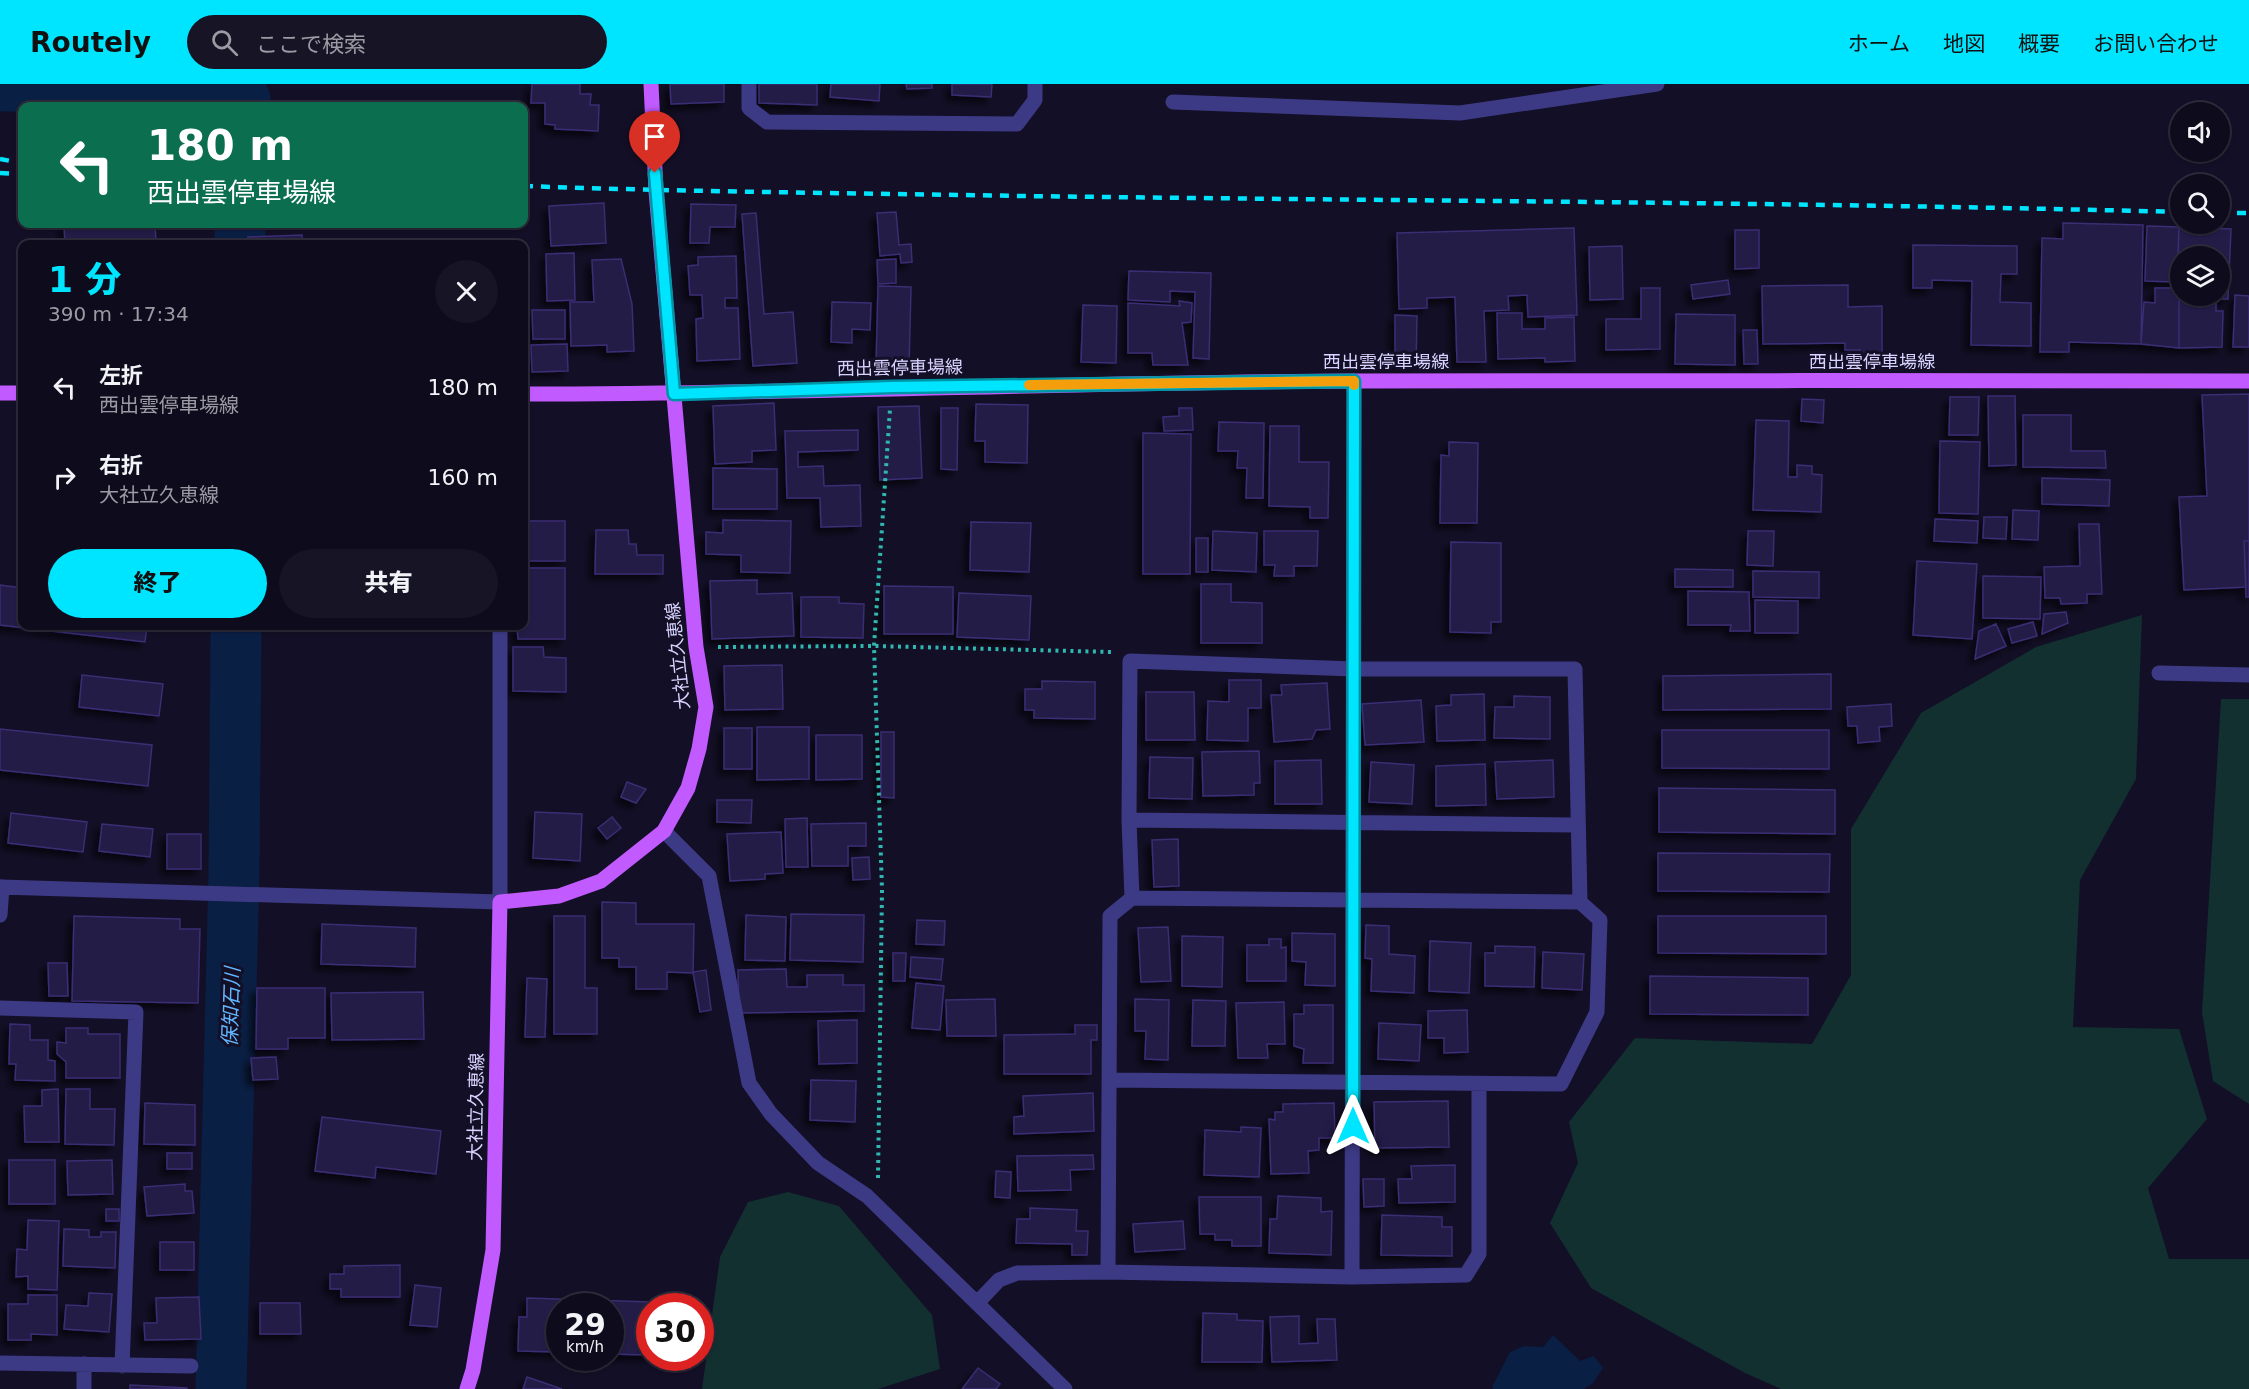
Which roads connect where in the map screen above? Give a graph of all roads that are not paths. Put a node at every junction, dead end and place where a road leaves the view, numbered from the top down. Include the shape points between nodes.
1 (651, 84) edge
2 (749, 84) edge
3 (1035, 84) edge
4 (1657, 84) edge
5 (1173, 102) dead end
6 (1354, 381) junction
7 (2249, 381) edge
8 (0, 393) edge
9 (18, 393) edge
10 (528, 394) edge
11 (674, 394) junction
12 (500, 630) edge
13 (1354, 669) junction
14 (2159, 673) dead end
15 (2249, 675) edge
16 (1130, 820) junction
17 (1353, 822) junction
18 (1578, 825) junction
19 (664, 831) junction
20 (1, 887) edge
21 (1132, 898) junction
22 (1352, 899) junction
23 (500, 902) junction
24 (1580, 902) junction
25 (0, 915) edge
26 (0, 1008) edge
27 (1110, 1080) junction
28 (1353, 1083) junction
29 (1479, 1084) junction
30 (1108, 1272) junction
31 (1352, 1277) junction
32 (977, 1302) junction
33 (0, 1363) edge
34 (84, 1364) junction
35 (122, 1366) junction
36 (191, 1366) dead end
37 (84, 1389) edge
38 (467, 1389) edge
39 (1065, 1389) edge

1 - 11 main road, 大社立久恵線
2 - 3 street via 749,108 767,122 1017,124 1035,100
4 - 5 street via 1460,113
6 - 7 main road, 西出雲停車場線
6 - 11 main road, 西出雲停車場線
6 - 13 street
8 - 9 main road
10 - 11 main road, 西出雲停車場線
11 - 19 main road, 大社立久恵線 via 696,647 706,707 688,788
12 - 23 street
13 - 16 street via 1130,661
13 - 17 street
13 - 18 street via 1575,669
14 - 15 street
16 - 17 street
16 - 21 street
17 - 18 street
17 - 22 street
18 - 24 street
19 - 23 main road, 大社立久恵線 via 601,880 559,896
19 - 32 street via 708,876 748,1083 771,1114 818,1163 867,1196
20 - 23 street
20 - 25 street
21 - 22 street
21 - 27 street via 1110,916
22 - 24 street
22 - 28 street
23 - 38 main road, 大社立久恵線 via 493,1250
24 - 29 street via 1600,920 1597,1012 1561,1084
26 - 35 street via 136,1012
27 - 28 street
27 - 30 street
28 - 29 street
28 - 31 street
29 - 31 street via 1479,1254 1466,1275
30 - 31 street
30 - 32 street via 1017,1273 999,1280
32 - 39 street
33 - 34 street
34 - 35 street
34 - 37 street
35 - 36 street

